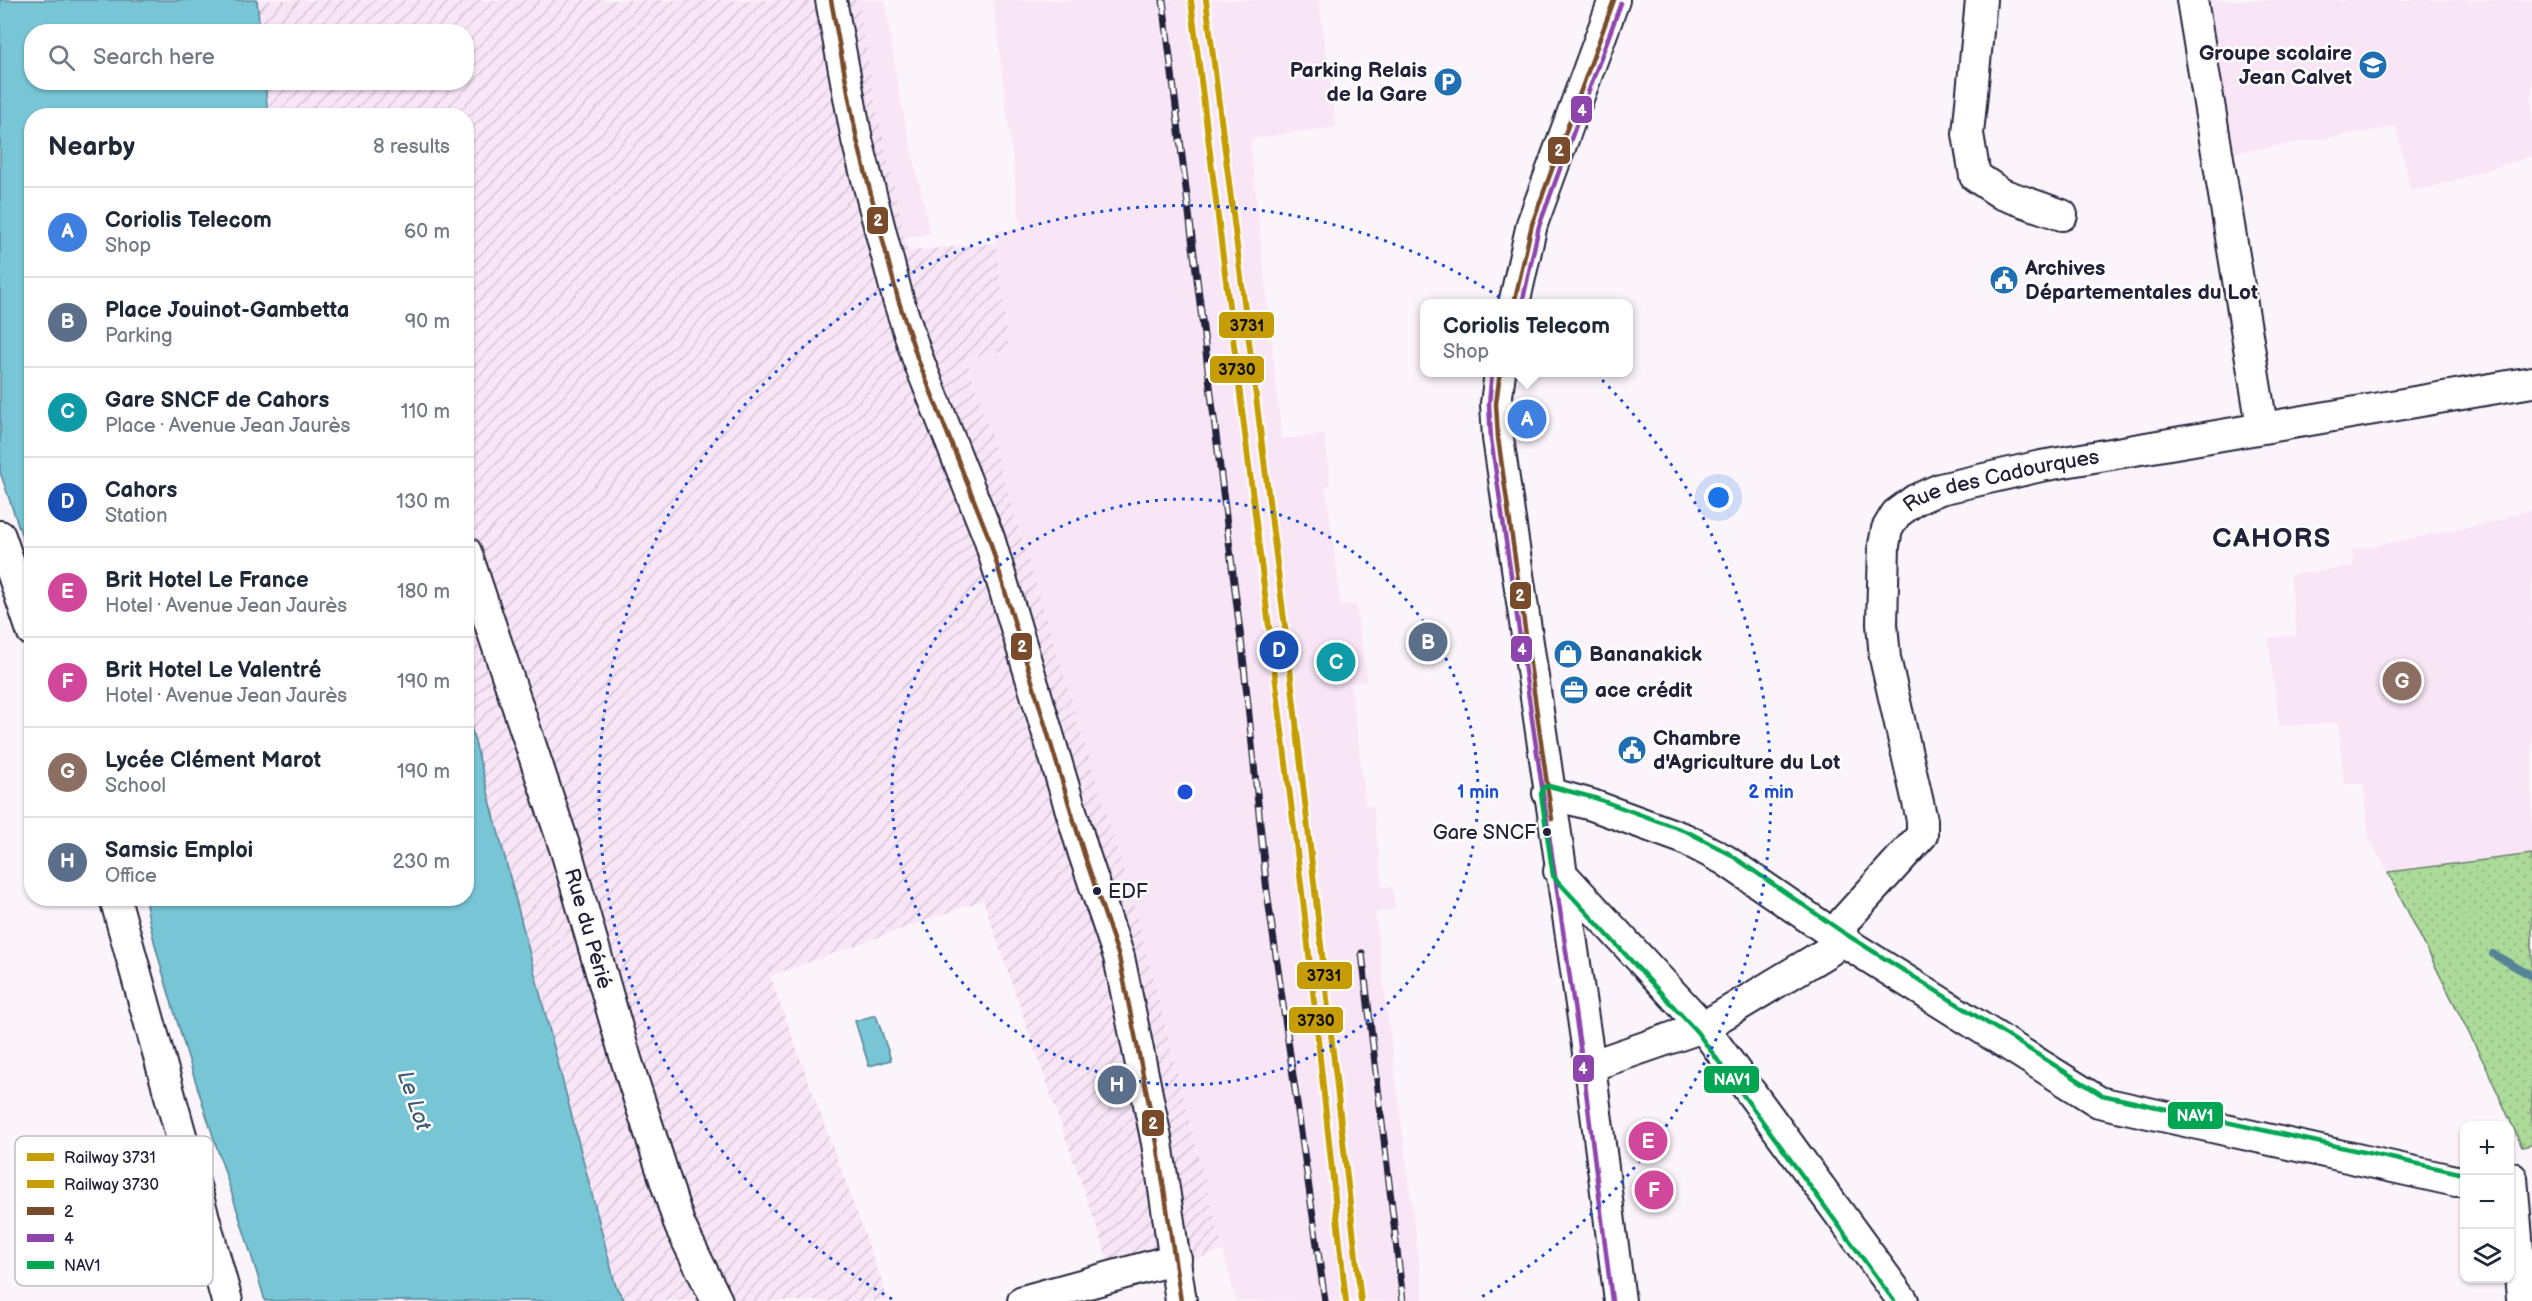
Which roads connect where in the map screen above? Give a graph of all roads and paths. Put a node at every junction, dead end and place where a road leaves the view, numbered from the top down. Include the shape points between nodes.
1 (831, 0) edge
2 (1614, 0) edge
3 (1982, 0) edge
4 (2192, 0) edge
5 (2062, 215) dead end
6 (1515, 299) edge
7 (1499, 377) edge
8 (2532, 382) edge
9 (2262, 426) junction
10 (0, 537) edge
11 (474, 576) edge
12 (24, 608) edge
13 (1548, 793) junction
14 (1559, 871) junction
15 (117, 906) edge
16 (1840, 939) junction
17 (1702, 1027) junction
18 (1590, 1066) junction
19 (181, 1136) edge
20 (2518, 1176) edge
21 (2460, 1181) edge
22 (213, 1251) edge
23 (1176, 1259) junction
24 (2522, 1298) dead end
25 (1028, 1300) edge
26 (227, 1301) edge
27 (717, 1301) edge
28 (1181, 1301) edge
29 (1620, 1301) edge
30 (1903, 1301) edge

1 - 23 street via 857,140 897,299 989,538 1119,957
2 - 6 street via 1532,224
3 - 5 street via 1968,134 1975,176 2002,194
4 - 9 street
7 - 13 street via 1498,438
8 - 9 street, Rue des Cadourques
9 - 16 street, Rue des Cadourques via 1940,489 1896,513 1884,545 1882,624 1885,658 1922,820 1922,835 1844,921
10 - 12 street
11 - 27 street, Rue du Périé via 567,854 676,1215
13 - 14 street
13 - 16 street via 1685,839 1725,860
14 - 17 street
14 - 18 street
15 - 19 street
16 - 17 street via 1829,951
16 - 21 street via 2099,1102
17 - 18 street
17 - 30 street
18 - 29 street
20 - 24 street
22 - 26 street
23 - 25 street
23 - 28 street

